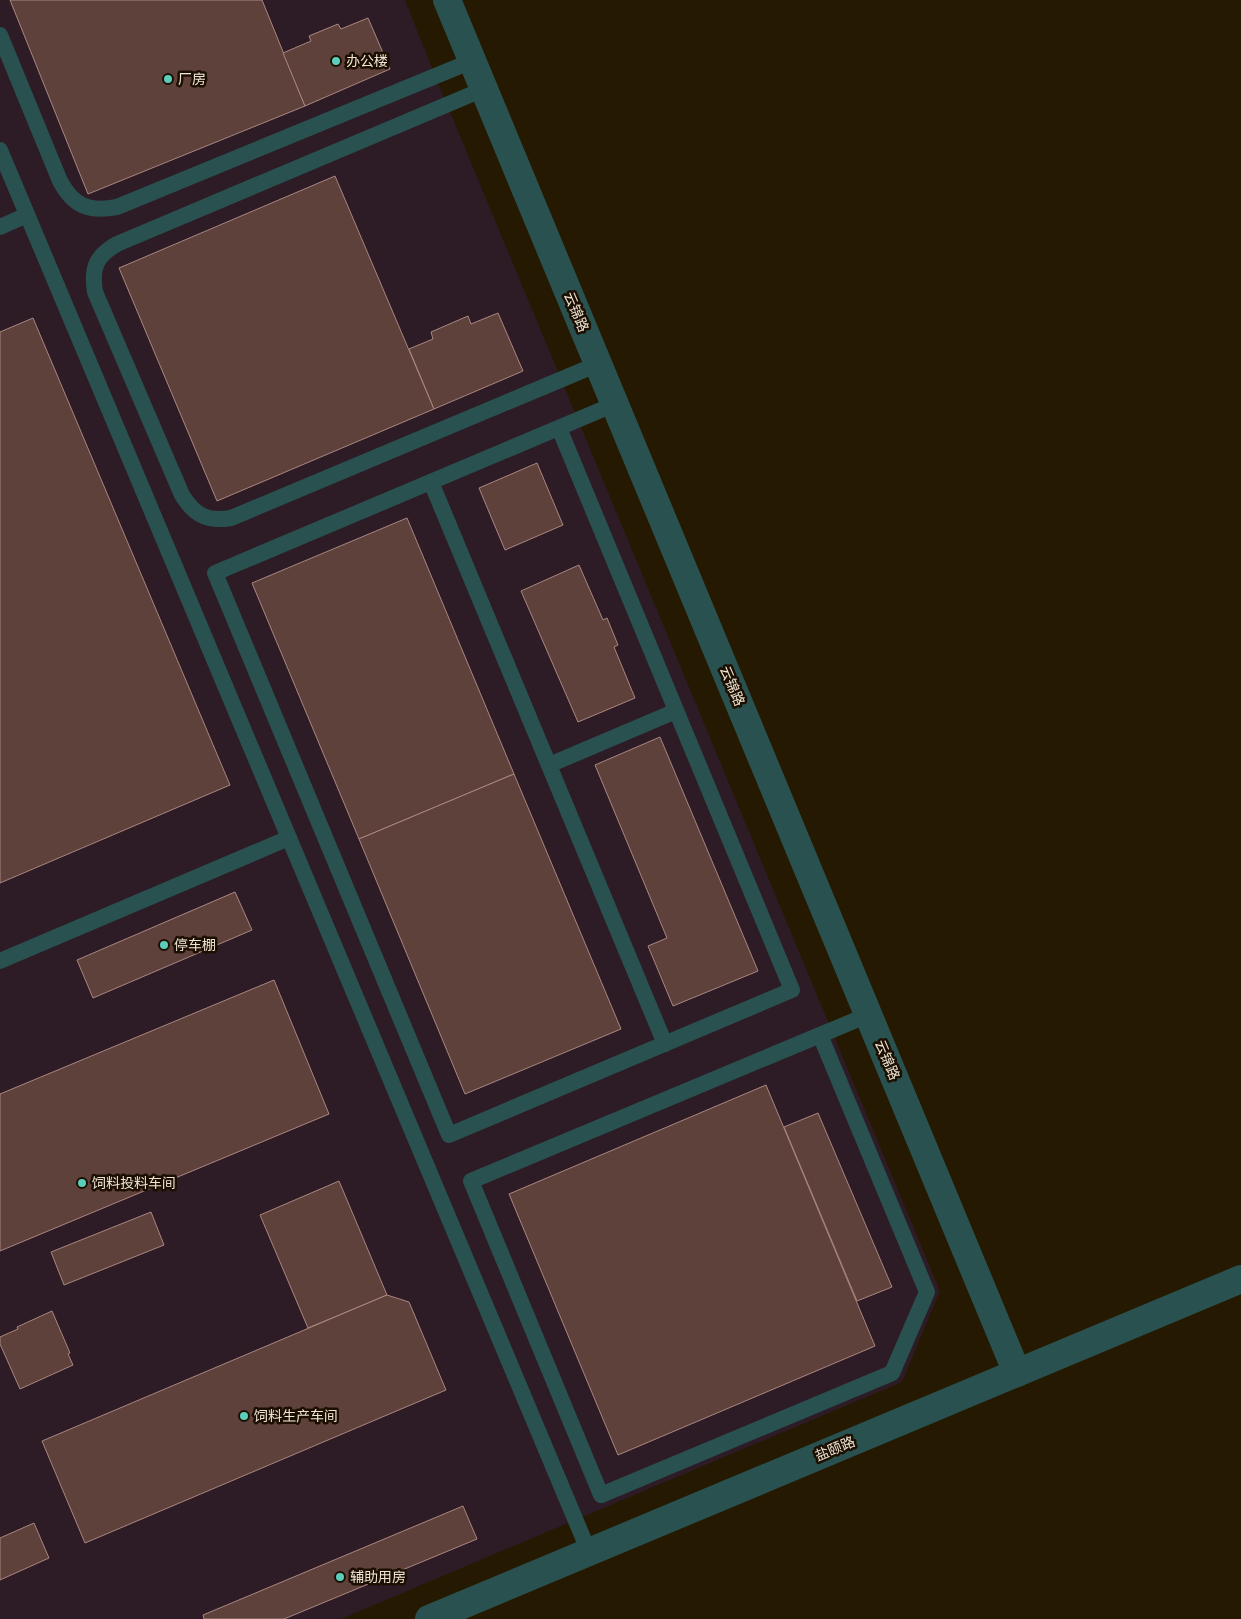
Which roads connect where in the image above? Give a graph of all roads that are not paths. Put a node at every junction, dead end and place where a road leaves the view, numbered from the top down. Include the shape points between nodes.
1 (447, 0) edge
2 (0, 35) edge
3 (472, 61) junction
4 (484, 89) junction
5 (0, 150) edge
6 (27, 215) junction
7 (0, 227) edge
8 (598, 364) junction
9 (615, 404) junction
10 (559, 428) junction
11 (431, 482) junction
12 (676, 711) junction
13 (549, 765) junction
14 (289, 838) junction
15 (0, 961) edge
16 (868, 1015) junction
17 (820, 1035) junction
18 (665, 1044) junction
19 (1241, 1279) edge
20 (1017, 1373) junction
21 (588, 1552) junction
22 (429, 1619) edge

1 - 3 street, 云锦路
2 - 3 lane via 66,192 85,207 100,210 117,207
3 - 4 street, 云锦路
4 - 8 street, 云锦路
4 - 8 lane via 117,244 105,251 96,265 95,292 182,495 199,514 221,520
5 - 6 lane
6 - 7 lane
6 - 14 lane
8 - 9 street, 云锦路
9 - 10 lane
9 - 16 street, 云锦路
10 - 11 lane
10 - 12 lane
11 - 13 lane
11 - 18 lane via 215,573 449,1135
12 - 13 lane
12 - 18 lane via 792,990
13 - 18 lane
14 - 15 lane
14 - 21 lane
16 - 17 lane
16 - 20 street, 云锦路
17 - 17 lane via 471,1181 601,1495 892,1373 927,1292
19 - 20 street, 盐颐路
20 - 21 street, 盐颐路
21 - 22 street, 盐颐路

